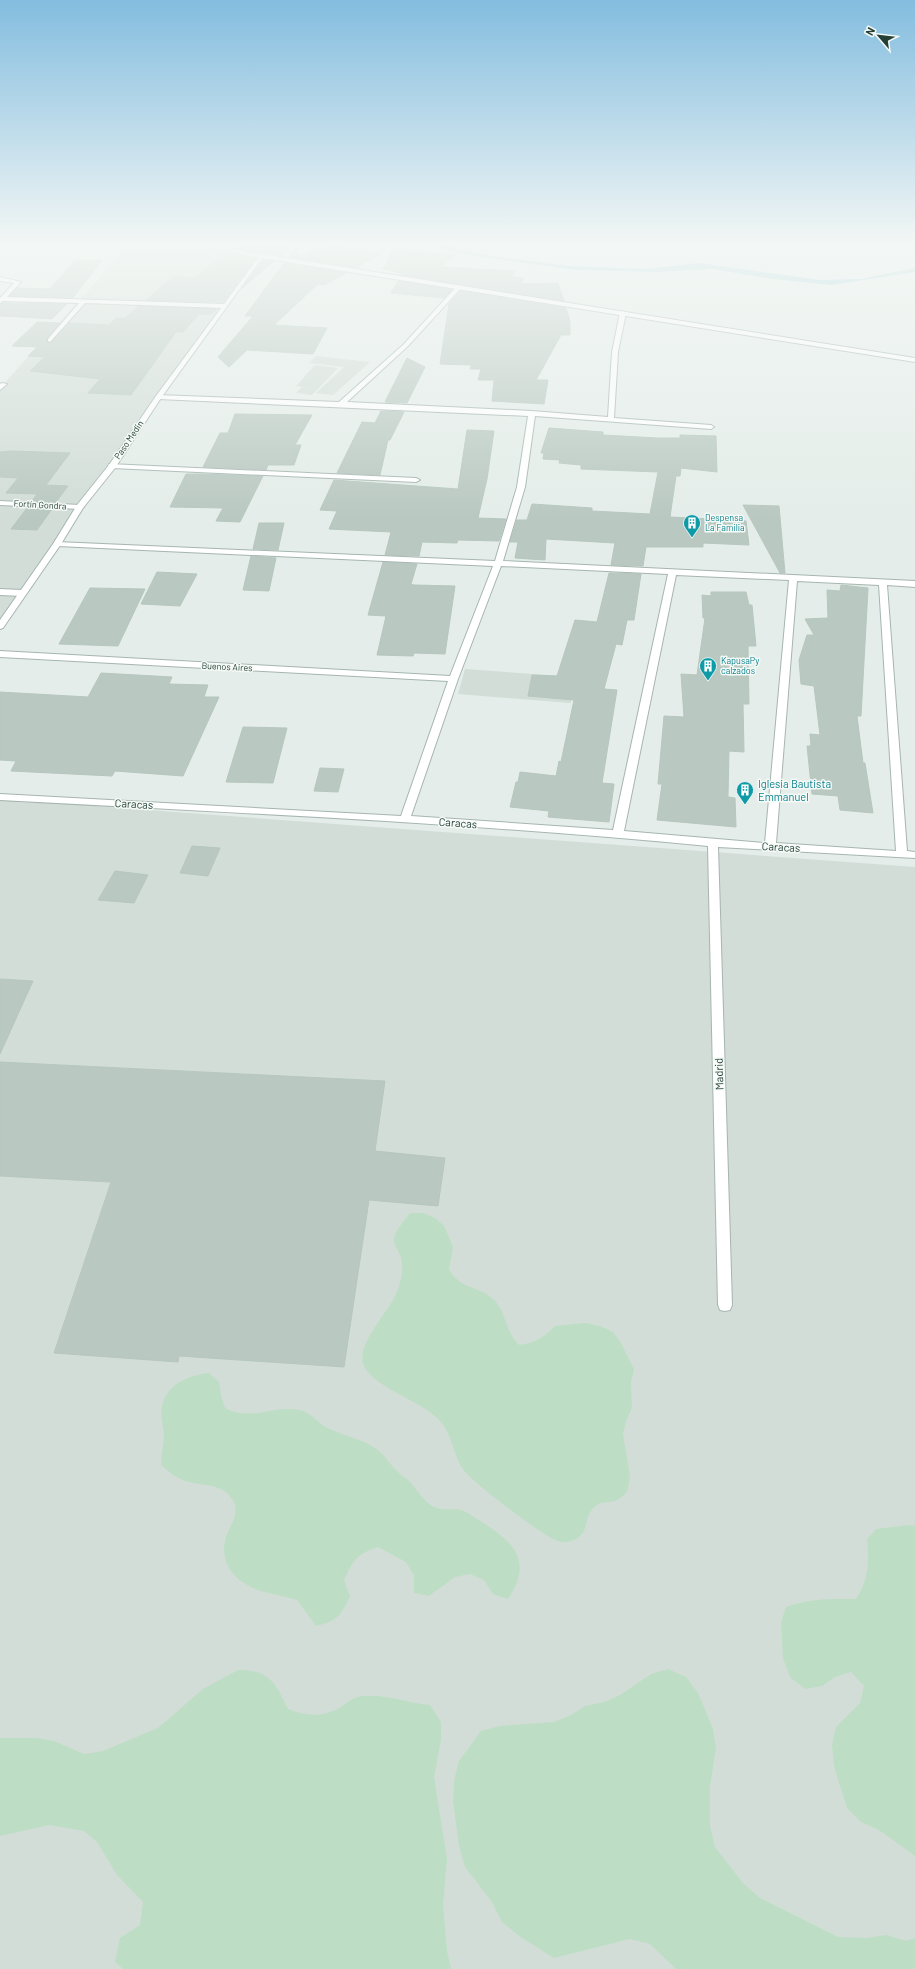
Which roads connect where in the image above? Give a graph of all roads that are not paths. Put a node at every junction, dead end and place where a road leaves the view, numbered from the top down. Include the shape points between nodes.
1 (55, 334) edge
2 (204, 334) edge
3 (416, 334) edge
4 (619, 334) edge
5 (753, 334) edge
6 (50, 340) dead end
7 (915, 360) edge
8 (158, 397) junction
9 (342, 403) junction
10 (532, 413) junction
11 (611, 418) junction
12 (711, 427) dead end
13 (112, 466) junction
14 (416, 480) dead end
15 (0, 502) edge
16 (80, 507) junction
17 (57, 544) junction
18 (498, 564) junction
19 (672, 573) junction
20 (794, 578) junction
21 (883, 582) junction
22 (915, 584) edge
23 (0, 592) edge
24 (22, 593) junction
25 (0, 626) edge
26 (0, 654) edge
27 (454, 679) junction
28 (0, 797) edge
29 (405, 819) junction
30 (618, 834) junction
31 (713, 843) junction
32 (770, 846) junction
33 (902, 855) junction
34 (915, 855) edge
35 (725, 1305) dead end

1 - 6 street
2 - 8 street, Paso Medin
3 - 9 street
4 - 11 street via 615,352
5 - 7 street
8 - 9 street
8 - 13 street, Paso Medin
9 - 10 street
10 - 11 street
10 - 18 street via 521,487
11 - 12 street
13 - 14 street
13 - 16 street, Paso Medin
15 - 16 street, Fortín Gondra
16 - 17 street, Paso Medin
17 - 18 street
17 - 24 street, Paso Medin
18 - 19 street
18 - 27 street
19 - 20 street
19 - 30 street
20 - 21 street
20 - 32 street
21 - 22 street
21 - 33 street
23 - 24 street
24 - 25 street, Paso Medin
26 - 27 street, Buenos Aires
27 - 29 street
28 - 29 street, Caracas
29 - 30 street, Caracas
30 - 31 street, Caracas
31 - 32 street, Caracas
31 - 35 street, Madrid
32 - 33 street, Caracas
33 - 34 street, Caracas

